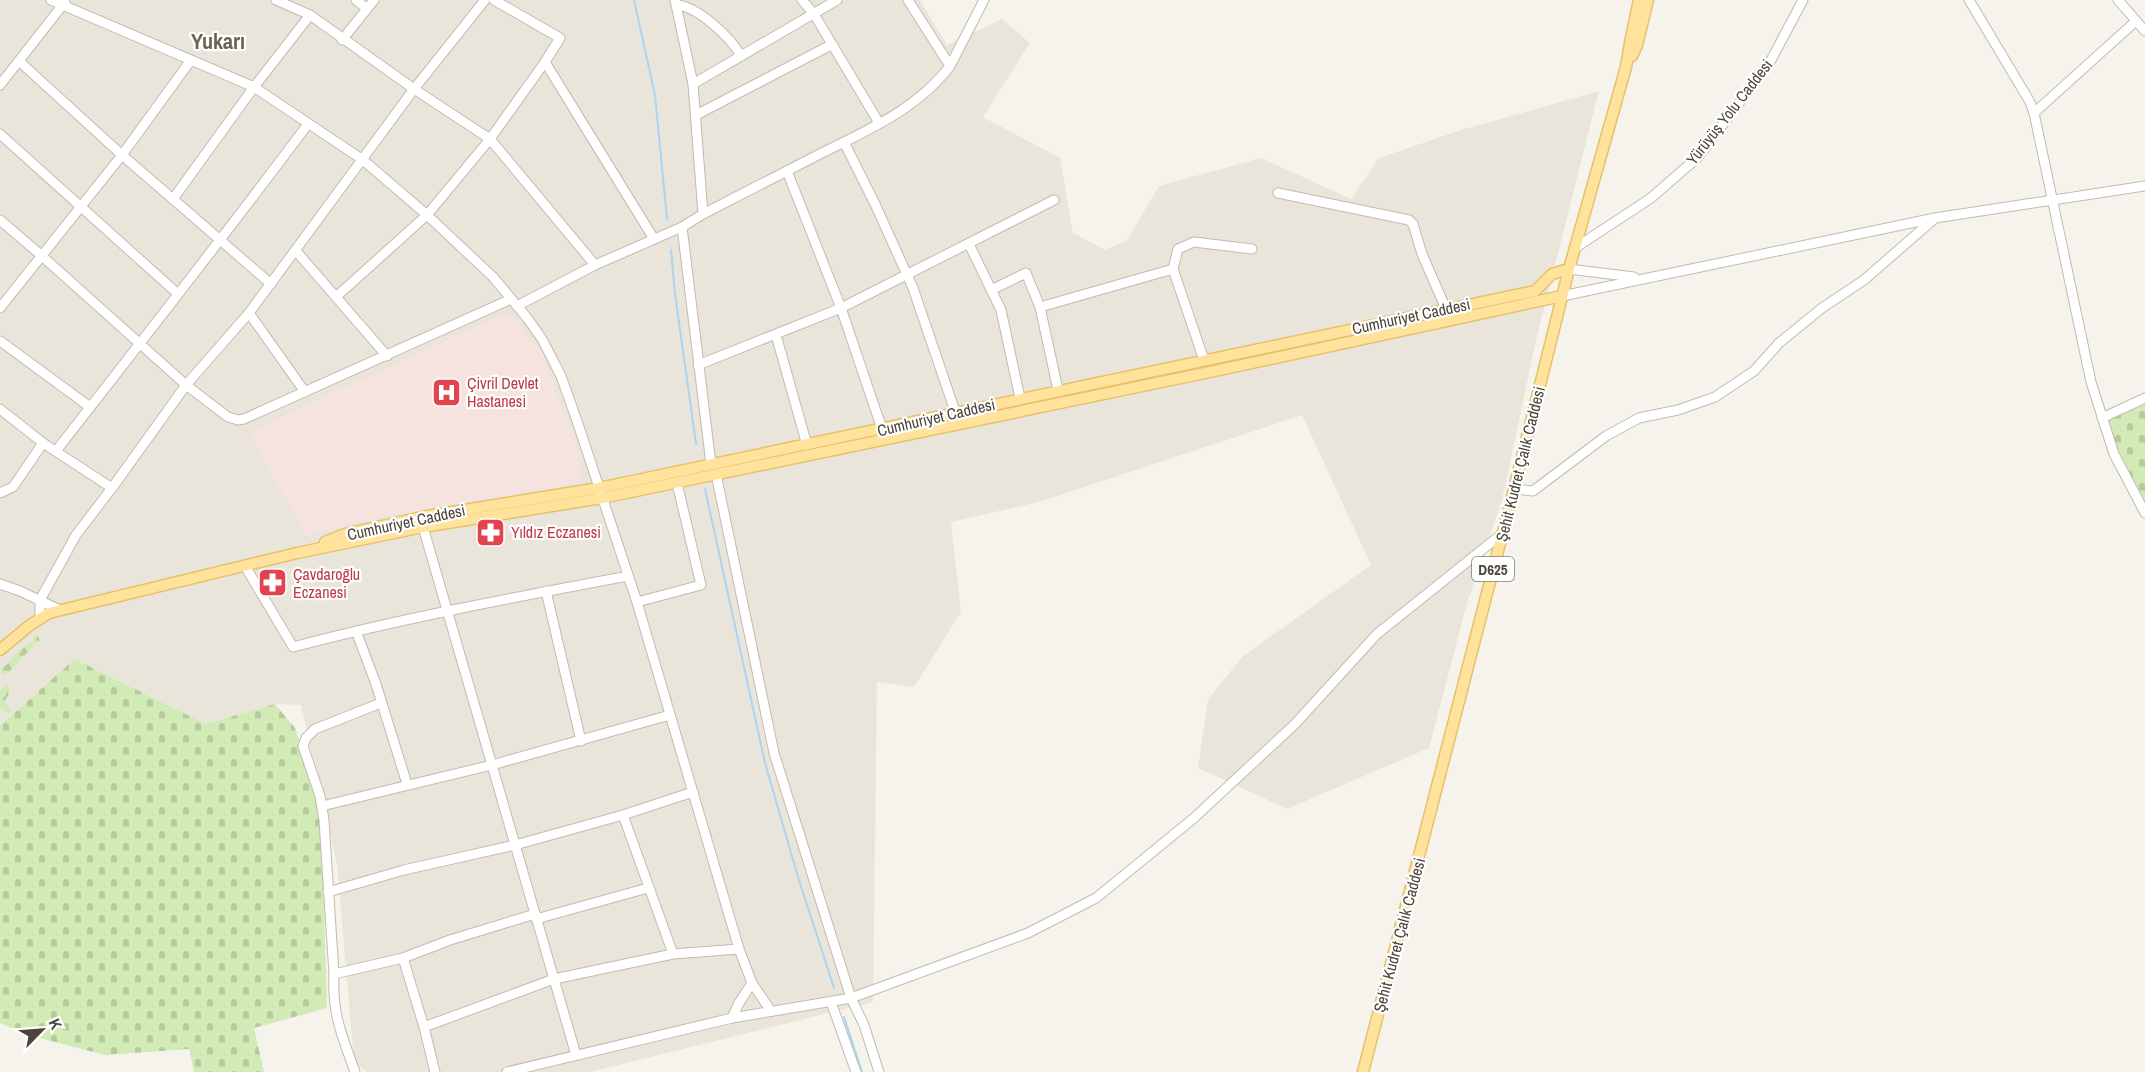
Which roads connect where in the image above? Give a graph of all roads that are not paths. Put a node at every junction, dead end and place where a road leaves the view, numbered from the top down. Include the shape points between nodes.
1 (51, 0) edge
2 (276, 0) edge
3 (356, 0) edge
4 (374, 0) edge
5 (485, 0) edge
6 (494, 0) edge
7 (802, 0) edge
8 (837, 0) edge
9 (908, 0) edge
10 (984, 0) edge
11 (1639, 0) edge
12 (1648, 0) edge
13 (1803, 0) edge
14 (1969, 0) edge
15 (2118, 0) edge
16 (65, 3) edge
17 (675, 3) edge
18 (367, 9) junction
19 (814, 14) junction
20 (310, 15) junction
21 (2136, 21) junction
22 (2145, 31) edge
23 (342, 40) junction
24 (831, 45) junction
25 (741, 56) junction
26 (191, 60) junction
27 (20, 62) junction
28 (545, 62) junction
29 (950, 66) junction
30 (1626, 67) junction
31 (693, 84) junction
32 (0, 86) edge
33 (254, 87) junction
34 (414, 89) junction
35 (2034, 113) junction
36 (696, 115) junction
37 (308, 123) junction
38 (879, 123) junction
39 (0, 134) edge
40 (490, 139) junction
41 (844, 142) junction
42 (123, 155) junction
43 (363, 160) junction
44 (787, 171) junction
45 (2145, 187) edge
46 (1278, 193) dead end
47 (173, 199) junction
48 (1054, 200) dead end
49 (2052, 200) junction
50 (81, 207) junction
51 (427, 214) junction
52 (703, 214) junction
53 (1935, 218) junction
54 (0, 220) edge
55 (682, 227) junction
56 (654, 239) junction
57 (221, 240) junction
58 (969, 244) junction
59 (1575, 248) junction
60 (1252, 249) dead end
61 (296, 251) junction
62 (42, 256) junction
63 (595, 265) junction
64 (1173, 269) junction
65 (1569, 269) junction
66 (906, 274) junction
67 (1642, 278) junction
68 (271, 284) junction
69 (992, 290) junction
70 (178, 294) junction
71 (337, 296) junction
72 (1562, 296) junction
73 (514, 303) junction
74 (1040, 307) junction
75 (0, 308) edge
76 (840, 308) junction
77 (1446, 309) junction
78 (249, 313) junction
79 (776, 335) junction
80 (0, 341) edge
81 (138, 344) junction
82 (387, 356) junction
83 (1204, 360) junction
84 (698, 365) junction
85 (186, 385) junction
86 (1058, 390) junction
87 (305, 392) junction
88 (1020, 398) junction
89 (2145, 398) edge
90 (90, 407) junction
91 (0, 409) edge
92 (955, 411) junction
93 (2102, 418) junction
94 (959, 423) junction
95 (882, 429) junction
96 (43, 443) junction
97 (807, 445) junction
98 (56, 451) junction
99 (713, 469) junction
100 (677, 483) junction
101 (112, 488) junction
102 (1514, 489) junction
103 (0, 493) edge
104 (601, 493) junction
105 (2145, 513) edge
106 (423, 526) junction
107 (1503, 533) junction
108 (297, 553) junction
109 (245, 566) junction
110 (628, 576) junction
111 (0, 584) edge
112 (546, 591) junction
113 (40, 600) junction
114 (637, 602) junction
115 (60, 610) junction
116 (447, 612) junction
117 (40, 618) junction
118 (356, 631) junction
119 (0, 650) edge
120 (381, 703) junction
121 (670, 715) junction
122 (581, 741) junction
123 (492, 765) junction
124 (407, 784) junction
125 (693, 792) junction
126 (322, 806) junction
127 (623, 814) junction
128 (515, 845) junction
129 (648, 888) junction
130 (328, 892) junction
131 (536, 916) junction
132 (739, 949) junction
133 (673, 954) junction
134 (403, 958) junction
135 (334, 974) junction
136 (554, 979) junction
137 (752, 983) junction
138 (851, 998) junction
139 (831, 1002) junction
140 (771, 1011) junction
141 (732, 1018) junction
142 (424, 1027) junction
143 (576, 1055) junction
144 (355, 1072) edge
145 (435, 1072) edge
146 (507, 1072) edge
147 (856, 1072) edge
148 (879, 1072) edge
149 (1363, 1072) edge

1 - 16 street
2 - 20 street
3 - 18 street
4 - 18 street
5 - 34 street
6 - 28 street via 560,38
7 - 19 street
8 - 19 street
9 - 29 street
10 - 29 street
11 - 30 main road, Şehit Kudret Çalık Caddesi / D625
12 - 30 main road, Şehit Kudret Çalık Caddesi / D625 via 1637,45
13 - 59 street, Yürüyüş Yolu Caddesi via 1770,62 1698,157 1652,198
14 - 35 street
15 - 21 street
16 - 26 street
16 - 27 street
17 - 25 street via 693,9 728,38
17 - 31 street
18 - 23 street
19 - 24 street
19 - 25 street
20 - 23 street
20 - 33 street
21 - 22 street
21 - 35 street
23 - 34 street
24 - 36 street
24 - 38 street
25 - 31 street
26 - 33 street
26 - 42 street
27 - 32 street
27 - 42 street
28 - 40 street
28 - 56 street
29 - 38 street via 919,100
30 - 59 main road, Şehit Kudret Çalık Caddesi / D625
31 - 36 street
33 - 37 street
33 - 47 street
34 - 40 street
34 - 43 street
35 - 49 street
36 - 52 street
37 - 43 street
37 - 57 street
38 - 41 street
39 - 50 street
40 - 51 street
40 - 63 street
41 - 44 street
41 - 66 street
42 - 47 street
42 - 50 street
43 - 51 street
43 - 61 street
44 - 52 street
44 - 76 street
45 - 49 street
46 - 77 street via 1409,220
47 - 57 street
48 - 58 street
49 - 53 street
49 - 93 street
50 - 62 street
50 - 70 street
51 - 71 street
51 - 73 street
52 - 55 street
53 - 67 street
53 - 102 street via 1864,280 1779,343 1754,371 1715,397 1640,418 1606,436 1533,491
54 - 62 street
55 - 56 street
55 - 84 street
56 - 63 street
57 - 68 street
57 - 70 street
58 - 66 street
58 - 69 street
59 - 65 main road, Şehit Kudret Çalık Caddesi / D625
60 - 64 street via 1194,242 1179,249
61 - 68 street
61 - 71 street
62 - 75 street
62 - 81 street
63 - 73 street
64 - 74 street
64 - 83 street
65 - 67 street
65 - 72 main road, Şehit Kudret Çalık Caddesi / D625
65 - 77 main road, Cumhuriyet Caddesi via 1552,274 1535,291
66 - 76 street
66 - 92 street
67 - 72 street
68 - 78 street
69 - 74 street via 1026,273
69 - 88 street via 1001,310
70 - 81 street
71 - 82 street
72 - 94 main road, Cumhuriyet Caddesi
72 - 102 main road, Şehit Kudret Çalık Caddesi / D625
73 - 82 street
73 - 104 street via 542,339 561,376
74 - 86 street
76 - 79 street
76 - 95 street
77 - 83 main road, Cumhuriyet Caddesi
78 - 85 street
78 - 87 street
79 - 84 street
79 - 97 street
80 - 90 street
81 - 85 street
81 - 90 street
82 - 87 street
83 - 86 main road, Cumhuriyet Caddesi
84 - 99 street
85 - 87 street via 228,417 238,420
85 - 101 street
86 - 88 main road, Cumhuriyet Caddesi
88 - 92 main road, Cumhuriyet Caddesi
89 - 93 street
90 - 98 street
91 - 96 street
92 - 94 street
92 - 95 main road, Cumhuriyet Caddesi
93 - 105 street via 2114,454
94 - 99 main road, Cumhuriyet Caddesi via 886,440
95 - 97 main road, Cumhuriyet Caddesi
96 - 98 street
96 - 103 street via 14,487
97 - 99 main road, Cumhuriyet Caddesi
98 - 101 street
99 - 100 main road, Cumhuriyet Caddesi
99 - 104 main road, Cumhuriyet Caddesi
99 - 138 street via 774,753
100 - 104 main road, Cumhuriyet Caddesi
100 - 114 street via 701,585
101 - 113 street via 76,535
102 - 107 main road, Şehit Kudret Çalık Caddesi / D625
104 - 106 main road, Cumhuriyet Caddesi
104 - 108 main road, Cumhuriyet Caddesi via 406,520 345,534
104 - 110 street
106 - 108 main road, Cumhuriyet Caddesi
106 - 116 street
107 - 138 street via 1377,634 1294,724 1194,818 1096,898 1028,933
107 - 149 main road, Şehit Kudret Çalık Caddesi / D625
108 - 109 main road, Cumhuriyet Caddesi
109 - 115 main road, Cumhuriyet Caddesi
109 - 118 street via 293,647
110 - 112 street
110 - 114 street
111 - 113 street
112 - 116 street
112 - 122 street
113 - 115 street
113 - 117 street
114 - 121 street
115 - 117 main road, Cumhuriyet Caddesi
116 - 118 street
116 - 123 street
117 - 119 main road, Cumhuriyet Caddesi
118 - 120 street
120 - 124 street
120 - 126 street via 315,729 306,738 303,746
121 - 122 street
121 - 125 street
122 - 123 street
123 - 124 street
123 - 128 street
124 - 126 street
125 - 127 street
125 - 132 street
126 - 130 street
127 - 128 street
127 - 129 street
128 - 130 street
128 - 131 street
129 - 131 street
129 - 133 street
130 - 135 street
131 - 134 street via 450,940
131 - 136 street
132 - 133 street
132 - 137 street
133 - 136 street
134 - 135 street
134 - 142 street
135 - 144 street via 336,1015
136 - 142 street
136 - 143 street
137 - 140 street
137 - 141 street
138 - 139 street
138 - 148 street
139 - 140 street
139 - 147 street
140 - 141 street
141 - 143 street
142 - 145 street
143 - 146 street

